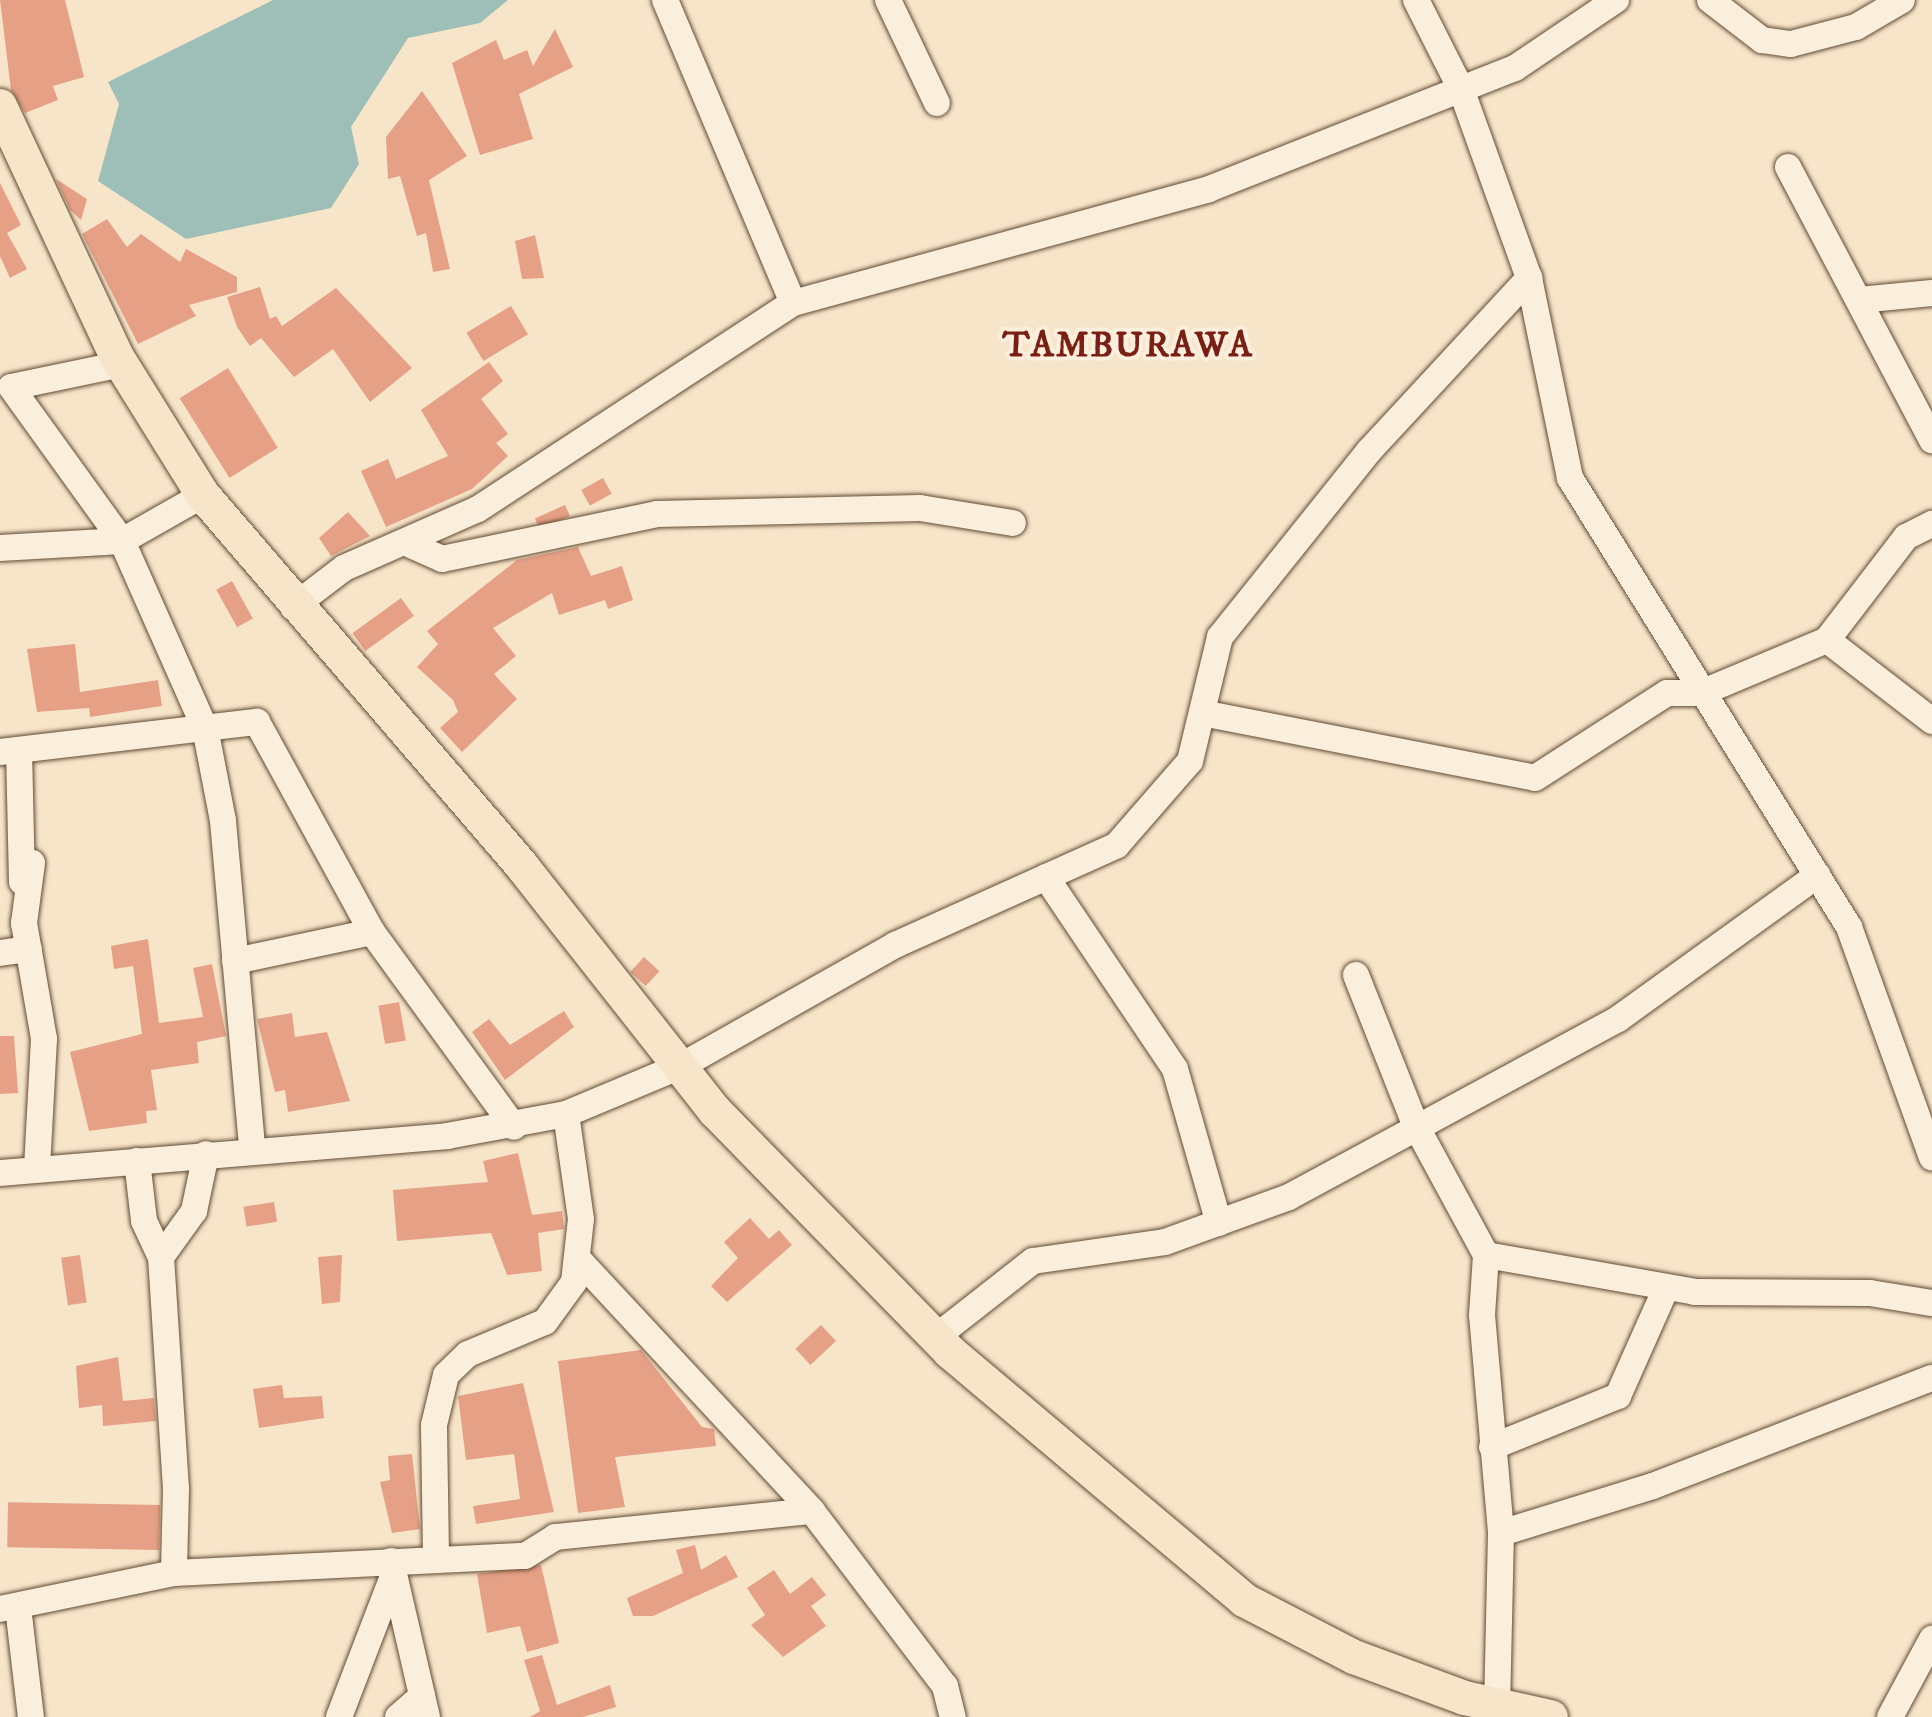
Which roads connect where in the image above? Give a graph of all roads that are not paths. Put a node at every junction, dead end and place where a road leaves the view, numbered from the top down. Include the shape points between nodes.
1 (665, 0) edge
2 (888, 0) edge
3 (1416, 0) edge
4 (1616, 0) edge
5 (1710, 0) edge
6 (1902, 0) edge
7 (1461, 89) junction
8 (937, 103) dead end
9 (0, 106) edge
10 (1788, 167) dead end
11 (1529, 278) junction
12 (1932, 293) edge
13 (1859, 300) junction
14 (793, 303) junction
15 (122, 364) junction
16 (4, 382) edge
17 (1932, 440) edge
18 (203, 495) junction
19 (1013, 523) dead end
20 (1932, 524) edge
21 (122, 541) junction
22 (411, 545) junction
23 (0, 548) edge
24 (293, 607) junction
25 (1827, 640) junction
26 (1701, 693) junction
27 (1202, 713) junction
28 (1932, 721) edge
29 (205, 728) junction
30 (10, 751) edge
31 (32, 863) dead end
32 (1818, 875) junction
33 (1046, 877) junction
34 (372, 932) junction
35 (17, 951) edge
36 (235, 961) junction
37 (1356, 975) dead end
38 (683, 1065) junction
39 (566, 1114) junction
40 (1415, 1124) junction
41 (514, 1127) junction
42 (252, 1149) junction
43 (206, 1154) junction
44 (1932, 1157) edge
45 (137, 1161) junction
46 (37, 1169) junction
47 (0, 1173) edge
48 (1219, 1223) junction
49 (1486, 1255) junction
50 (161, 1257) junction
51 (579, 1260) junction
52 (1666, 1288) junction
53 (1932, 1303) edge
54 (936, 1337) junction
55 (1932, 1378) edge
56 (1492, 1447) junction
57 (812, 1511) junction
58 (1501, 1533) junction
59 (436, 1555) junction
60 (392, 1569) junction
61 (174, 1573) junction
62 (9, 1608) edge
63 (1932, 1639) edge
64 (1497, 1704) junction
65 (424, 1706) edge
66 (31, 1717) edge
67 (339, 1717) edge
68 (398, 1717) edge
69 (953, 1717) edge
70 (1551, 1717) edge
71 (1890, 1717) edge

1 - 14 street
2 - 8 street
3 - 7 street
4 - 7 street via 1515,68
5 - 6 street via 1762,40 1791,44 1856,27
7 - 11 street
7 - 14 street via 1209,189
9 - 15 main road
10 - 13 street
11 - 26 street via 1570,478
11 - 27 street via 1369,451 1220,637
12 - 13 street
13 - 17 street
14 - 22 street via 478,509
15 - 16 street
15 - 18 main road
16 - 21 street
18 - 21 street
18 - 24 main road
19 - 22 street via 920,508 657,514 442,559
20 - 25 street via 1906,537
21 - 23 street
21 - 29 street
22 - 24 street via 344,568
24 - 38 main road via 522,866
25 - 26 street
25 - 28 street
26 - 27 street via 1667,693 1535,778
26 - 32 street
27 - 33 street via 1190,761 1117,845
29 - 30 street
29 - 34 street via 257,722
29 - 36 street via 223,821
30 - 35 street
31 - 35 street
32 - 40 street via 1618,1019
32 - 44 street via 1875,992
33 - 38 street via 895,945
33 - 48 street via 1169,1057
34 - 36 street
34 - 41 street
35 - 46 street via 44,1039
36 - 42 street
37 - 40 street
38 - 39 street
38 - 54 main road via 715,1111
39 - 41 street
39 - 51 street via 581,1219
40 - 48 street via 1289,1197
40 - 49 street
41 - 42 street
42 - 43 street
43 - 45 street
43 - 50 street via 194,1211
45 - 46 street
45 - 50 street via 144,1221
46 - 47 street
48 - 54 street via 1156,1244 1033,1261
49 - 52 street
49 - 56 street via 1482,1315
50 - 61 street via 176,1489
51 - 57 street
51 - 59 street via 574,1282 545,1322 468,1354 446,1375 434,1425
52 - 53 street via 1870,1293
52 - 56 street via 1618,1396
54 - 64 main road via 1244,1600 1354,1657
55 - 58 street via 1653,1486
56 - 58 street
57 - 59 street via 555,1537 525,1556
57 - 69 street via 945,1686
58 - 64 street
59 - 60 street
60 - 61 street
60 - 65 street
60 - 67 street
61 - 62 street
62 - 66 street
63 - 71 street
64 - 70 main road
65 - 68 street

